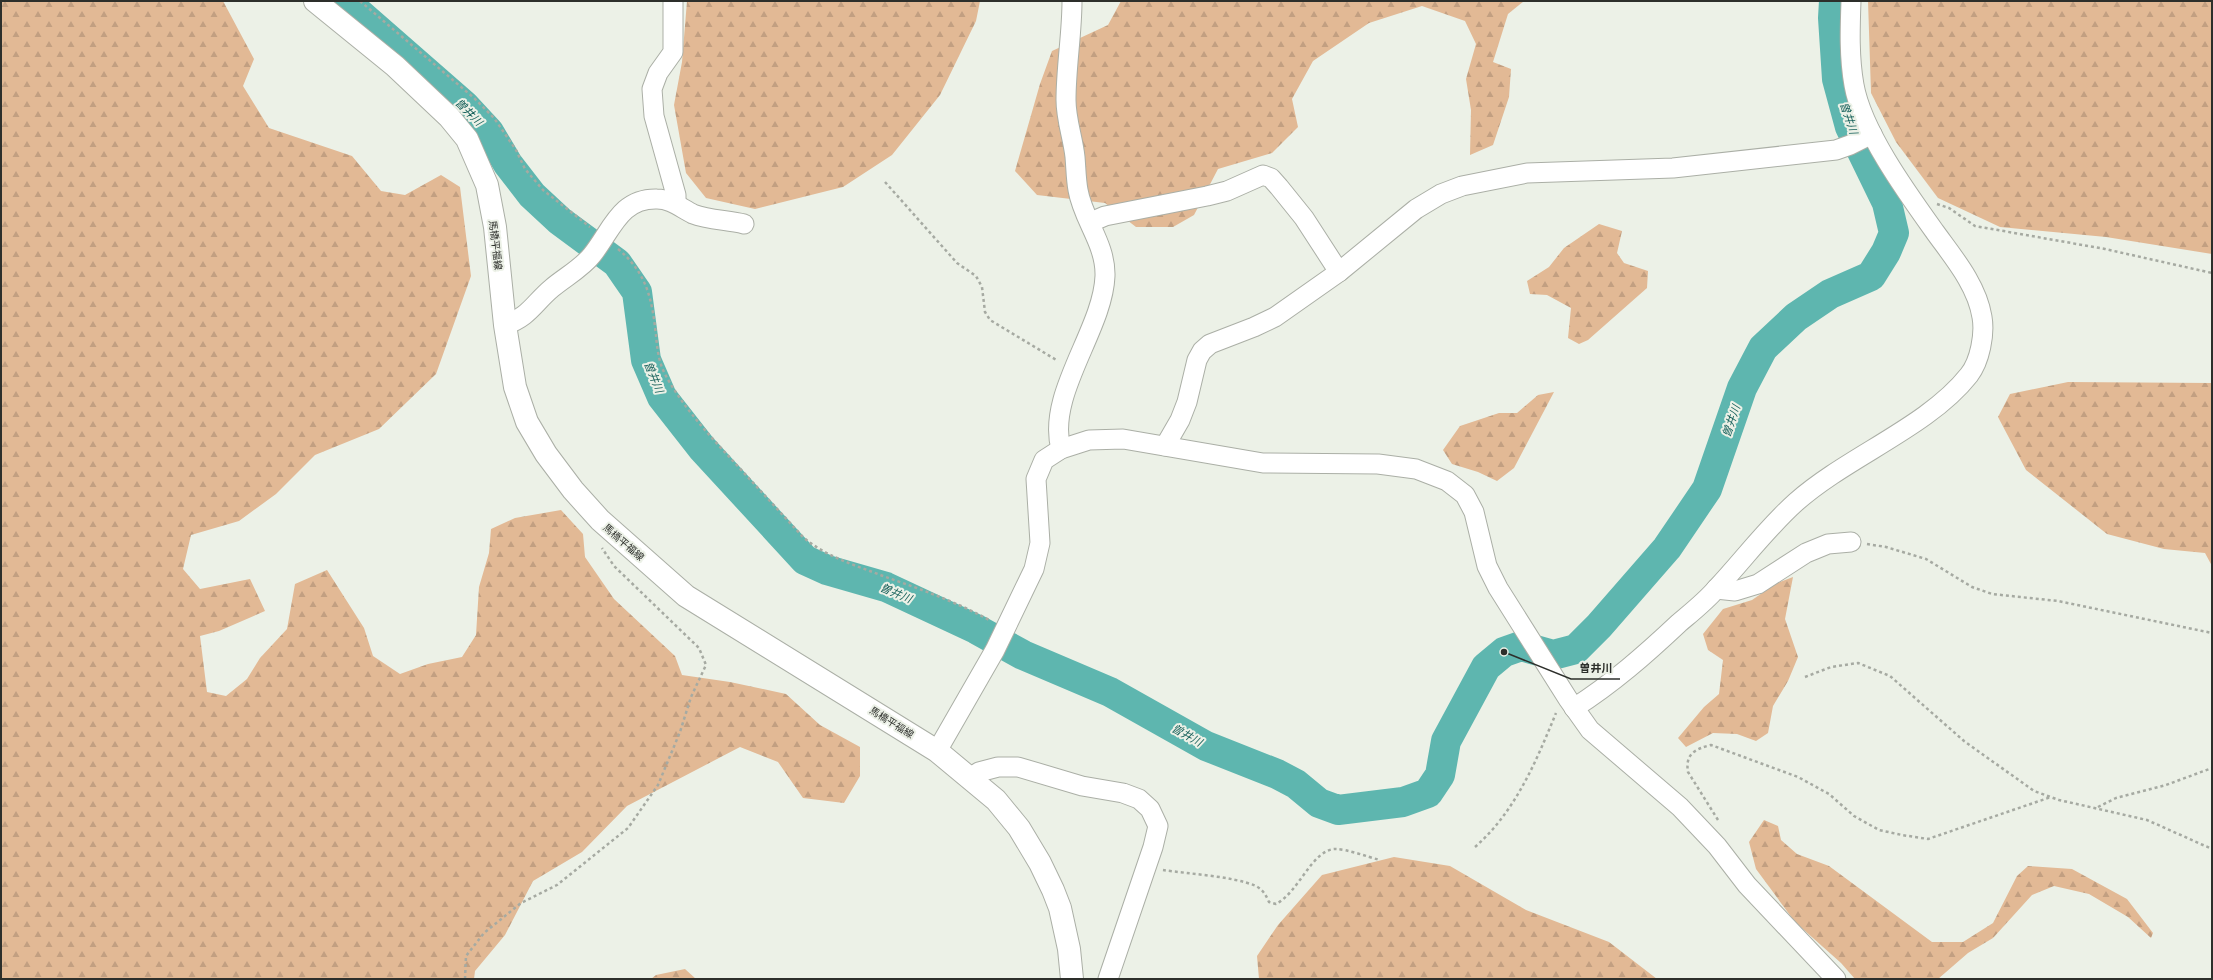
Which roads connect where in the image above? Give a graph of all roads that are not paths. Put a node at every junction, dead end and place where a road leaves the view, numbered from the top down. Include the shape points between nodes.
1 (315, 1) edge
2 (673, 1) edge
3 (1072, 1) edge
4 (1851, 1) edge
5 (1862, 139) junction
6 (676, 204) junction
7 (1090, 222) junction
8 (744, 224) dead end
9 (1339, 272) junction
10 (505, 325) junction
11 (1165, 446) junction
12 (1061, 449) junction
13 (1851, 542) road end
14 (1716, 589) junction
15 (1571, 704) junction
16 (938, 750) junction
17 (971, 777) junction
18 (1072, 979) edge
19 (1108, 979) edge
20 (1836, 979) edge

1 - 10 main road, 馬橋平福線 via 395,66 449,117 467,140 477,160 490,199
2 - 6 street via 673,52 658,73 652,89 654,116 676,195
3 - 7 street via 1066,101 1068,127 1082,208
4 - 5 street via 1849,44
5 - 9 street via 1836,150 1776,158 1673,168 1527,173 1462,186 1441,194 1416,209
5 - 14 street via 1915,204 1975,292 1983,318 1981,348 1971,373 1949,397 1831,474 1796,502 1758,540
6 - 8 street via 694,214
6 - 10 street via 659,199 642,200 624,209 584,264 548,291 530,312
7 - 9 street via 1113,214 1227,191 1263,175 1272,178 1288,197
7 - 12 street via 1102,254 1105,276 1100,300 1058,422
9 - 11 street via 1275,316 1210,344 1202,351 1197,360 1180,420
10 - 16 main road, 馬橋平福線 via 515,387 527,422 572,490 600,520 686,596
11 - 12 street via 1116,439 1089,440
11 - 15 street via 1263,463 1378,464 1416,469 1447,481 1465,496 1474,512 1487,566 1498,588
12 - 16 street via 1044,460 1036,479 1040,543 1034,569 995,650
13 - 14 street via 1828,544 1806,553 1758,584 1735,591
14 - 15 street via 1607,687
15 - 20 street via 1590,730 1680,807 1717,846 1747,885
16 - 17 main road, 馬橋平福線
17 - 18 main road, 馬橋平福線 via 996,800 1019,828 1040,863 1060,908 1069,949
17 - 19 street via 998,767 1018,767 1082,786 1123,793 1139,799 1150,809 1158,826

